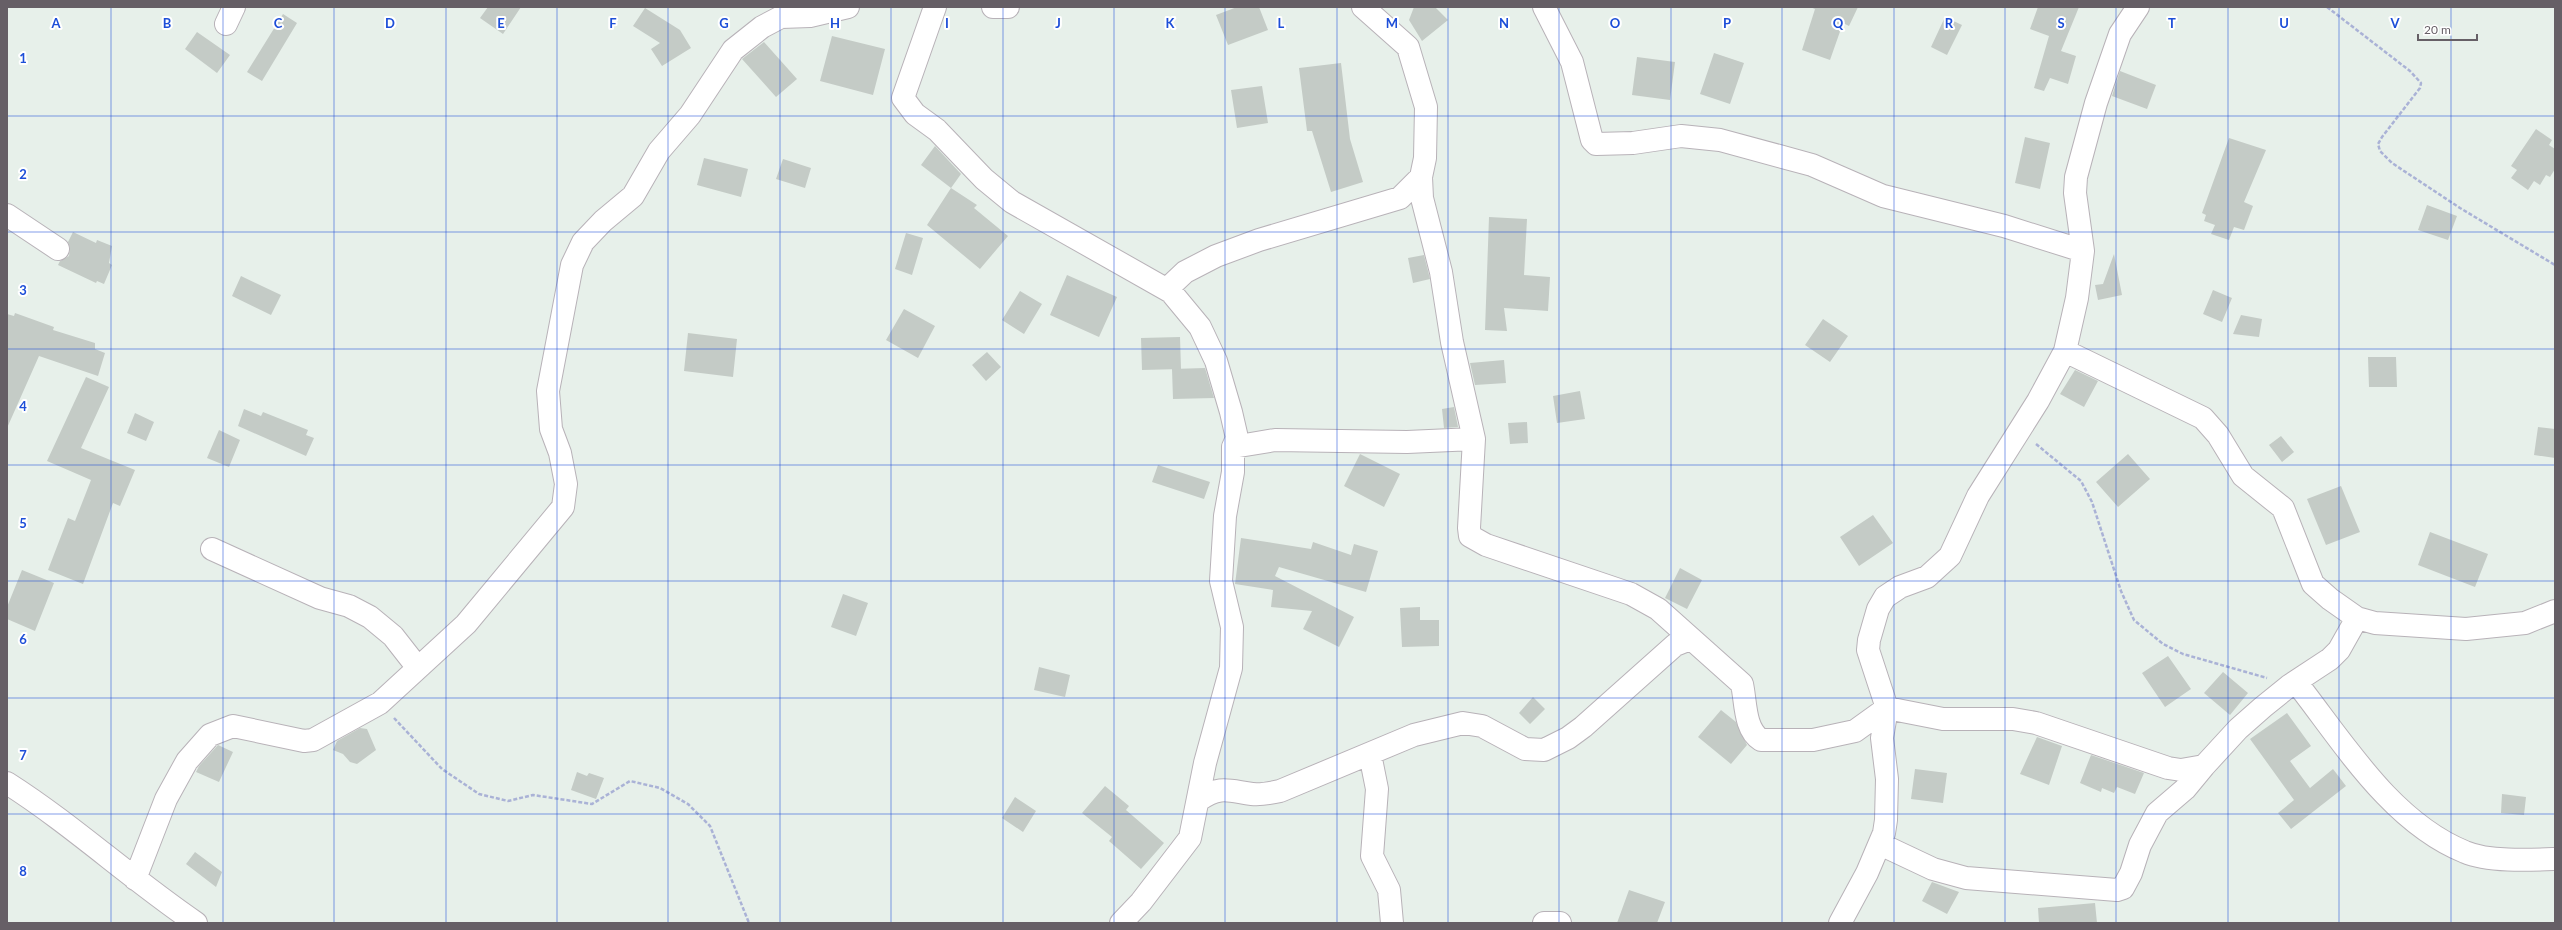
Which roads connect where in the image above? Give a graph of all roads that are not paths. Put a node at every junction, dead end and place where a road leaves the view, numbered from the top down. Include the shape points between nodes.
1 (848, 7) edge
2 (935, 7) edge
3 (993, 7) edge
4 (1008, 7) edge
5 (1363, 7) edge
6 (1544, 7) edge
7 (2138, 7) edge
8 (782, 12) edge
9 (1421, 177) junction
10 (7, 215) edge
11 (58, 249) dead end
12 (2083, 251) junction
13 (1167, 289) junction
14 (2065, 351) junction
15 (1474, 439) junction
16 (1233, 447) junction
17 (212, 549) dead end
18 (2555, 611) edge
19 (2357, 618) junction
20 (1690, 639) junction
21 (418, 668) junction
22 (2293, 684) junction
23 (1886, 708) junction
24 (1370, 754) junction
25 (2204, 766) junction
26 (7, 783) edge
27 (1199, 800) junction
28 (1880, 844) junction
29 (2555, 859) edge
30 (135, 879) junction
31 (196, 923) edge
32 (1120, 923) edge
33 (1392, 923) edge
34 (1544, 923) edge
35 (1560, 923) edge
36 (1840, 923) edge

1 - 8 street via 810,16
2 - 13 street via 903,98 908,106 937,130 984,179 1012,202
3 - 4 street
5 - 9 street via 1408,47 1426,107 1425,158
6 - 12 street via 1572,62 1592,140 1596,144 1633,143 1681,136 1720,140 1812,165 1884,196 2004,226
7 - 12 street via 2120,34 2096,103 2076,177 2075,194
8 - 21 street via 733,50 690,115 659,152 633,196 583,242 572,265 548,391 551,429 560,453 566,484 563,507 466,624
9 - 13 street via 1400,198 1259,240 1216,256 1185,272
9 - 15 street via 1422,198 1441,272 1452,342
10 - 11 street
12 - 14 street via 2078,298
13 - 16 street via 1200,327 1216,361 1237,438
14 - 19 street via 2203,418 2218,434 2243,476 2283,508 2313,584
14 - 23 street via 2019,432 1978,496 1950,556 1927,578 1900,587 1885,597 1881,603 1868,650
15 - 16 street via 1407,442 1275,440
15 - 20 street via 1470,536 1486,545 1631,594 1658,609
16 - 27 street via 1233,472 1225,516 1221,574 1232,627 1231,668 1205,763
17 - 21 street via 308,593 349,606 370,616 393,636
18 - 19 street via 2525,623 2466,629 2375,623
19 - 22 street via 2339,650
20 - 23 street via 1722,664 1742,684 1746,713 1755,736 1761,740 1813,740 1855,731
20 - 24 street via 1675,645 1573,734 1544,750 1525,749 1482,726 1463,723 1414,735
21 - 30 street via 380,703 312,740 304,741 233,726 210,735 187,761 166,799
22 - 25 street via 2238,728
22 - 29 street via 2355,762 2431,834 2466,853 2512,860
23 - 25 street via 1943,719 2013,719 2036,723 2168,768 2182,770
23 - 28 street via 1882,738 1886,820
24 - 27 street via 1280,791 1260,795 1217,790
24 - 33 street via 1377,789 1372,856 1389,890
25 - 28 street via 2185,788 2157,813 2140,845 2127,882 2123,888 2117,890 1966,878 1933,869
26 - 30 street via 50,812
27 - 32 street via 1186,845 1141,902
28 - 36 street
30 - 31 street
34 - 35 street

